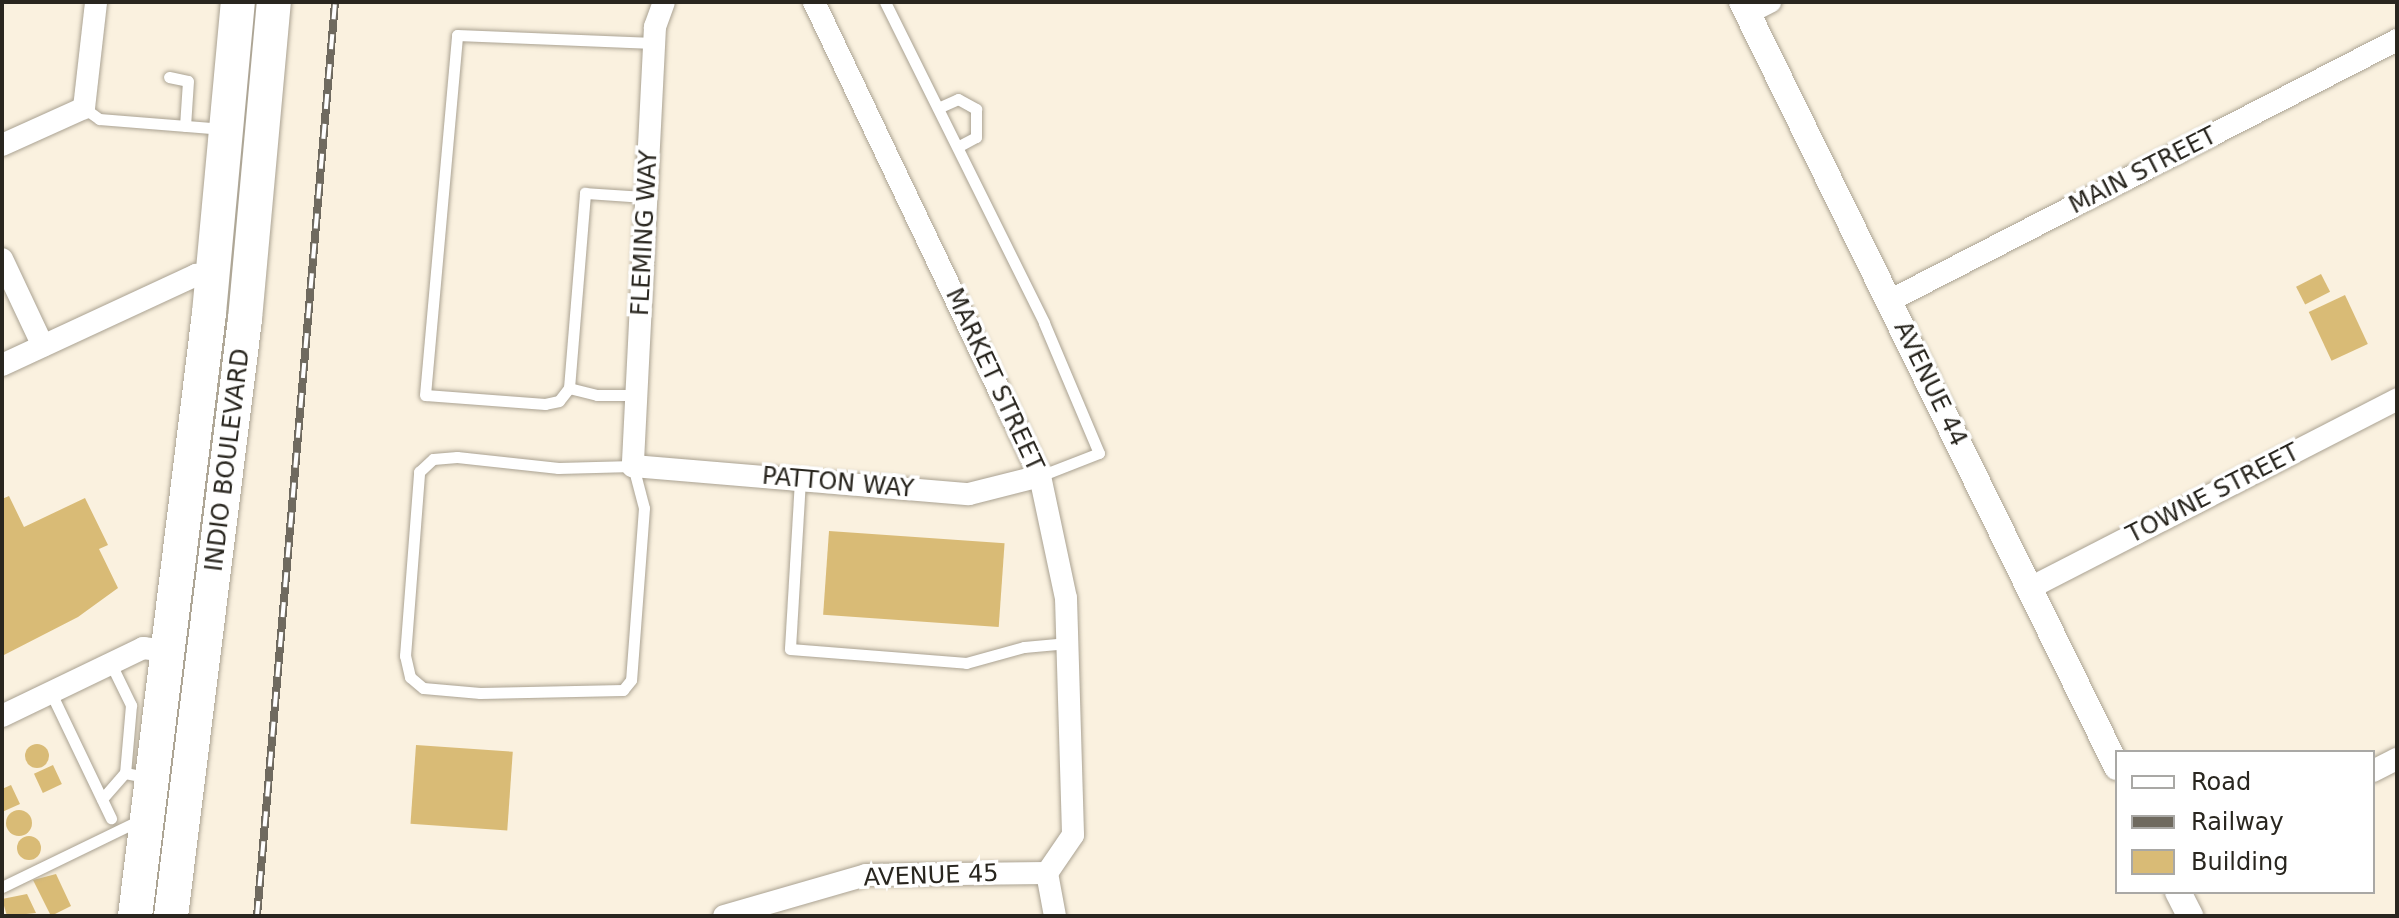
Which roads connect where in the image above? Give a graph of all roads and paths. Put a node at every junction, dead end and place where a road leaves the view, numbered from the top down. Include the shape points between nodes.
1 (96, 2) edge
2 (238, 2) edge
3 (260, 2) edge
4 (274, 2) edge
5 (664, 2) edge
6 (814, 2) edge
7 (885, 2) edge
8 (1753, 6) edge
9 (2397, 40) edge
10 (654, 43) junction
11 (169, 77) dead end
12 (84, 108) junction
13 (938, 108) junction
14 (264, 114) junction
15 (185, 126) junction
16 (226, 129) junction
17 (2, 145) edge
18 (957, 147) junction
19 (646, 197) junction
20 (254, 220) junction
21 (2, 259) edge
22 (213, 277) junction
23 (1889, 301) junction
24 (43, 346) junction
25 (2, 365) edge
26 (569, 388) junction
27 (637, 395) junction
28 (2397, 399) edge
29 (633, 466) junction
30 (226, 472) junction
31 (1040, 476) junction
32 (800, 480) junction
33 (2030, 588) junction
34 (212, 594) junction
35 (1068, 643) junction
36 (168, 651) junction
37 (111, 664) junction
38 (51, 693) junction
39 (2, 716) edge
40 (2397, 759) edge
41 (2115, 763) edge
42 (2375, 770) edge
43 (138, 776) junction
44 (102, 799) junction
45 (111, 818) dead end
46 (146, 829) junction
47 (181, 839) junction
48 (1047, 873) junction
49 (2, 887) edge
50 (2179, 894) edge
51 (135, 916) edge
52 (150, 916) edge
53 (171, 916) edge
54 (724, 916) edge
55 (1055, 916) edge
56 (2190, 916) edge

1 - 12 street
2 - 16 main road, INDIO BOULEVARD
3 - 14 main road via 255,61
4 - 14 main road, INDIO BOULEVARD
5 - 10 street, FLEMING WAY
6 - 31 street, MARKET STREET
7 - 13 lane
8 - 23 street, AVENUE 44
9 - 23 street, MAIN STREET
10 - 19 street, FLEMING WAY
10 - 26 lane via 457,35 425,395 545,404 559,401
11 - 15 lane via 188,81
12 - 15 lane via 99,119
12 - 17 street
13 - 18 lane
13 - 18 lane via 958,99 976,109 976,137
14 - 20 main road, INDIO BOULEVARD
15 - 16 lane
16 - 22 main road, INDIO BOULEVARD
18 - 31 lane via 1044,323 1099,453
19 - 26 lane via 585,193
19 - 27 street, FLEMING WAY
20 - 22 main road via 236,254
20 - 30 main road, INDIO BOULEVARD
21 - 24 street
22 - 24 street via 196,275
22 - 30 main road via 225,294 230,316 220,413
22 - 36 main road, INDIO BOULEVARD
23 - 33 street, AVENUE 44
24 - 25 street
26 - 27 lane via 597,395
27 - 29 street, FLEMING WAY
28 - 33 street, TOWNE STREET
29 - 29 lane via 644,508 631,680 623,690 480,693 423,688 410,677 405,656 423,464 457,457 558,468
29 - 32 street, PATTON WAY
30 - 34 main road, INDIO BOULEVARD
31 - 32 street, PATTON WAY via 969,494
31 - 35 street, MARKET STREET via 1066,598
32 - 35 lane via 790,649 966,663 1024,647
33 - 41 street, AVENUE 44
34 - 36 main road via 191,630
34 - 47 main road, INDIO BOULEVARD
35 - 48 street, MARKET STREET via 1073,835
36 - 37 street via 143,648
36 - 43 main road, INDIO BOULEVARD
36 - 47 main road via 185,687 174,782
37 - 38 street
37 - 43 lane via 131,705
38 - 39 street
38 - 44 lane
40 - 42 street
43 - 44 lane
43 - 46 main road, INDIO BOULEVARD
44 - 45 lane
46 - 49 lane
46 - 51 main road, INDIO BOULEVARD
46 - 52 main road
47 - 53 main road, INDIO BOULEVARD
48 - 54 street, AVENUE 45 via 866,875
48 - 55 street
50 - 56 street

